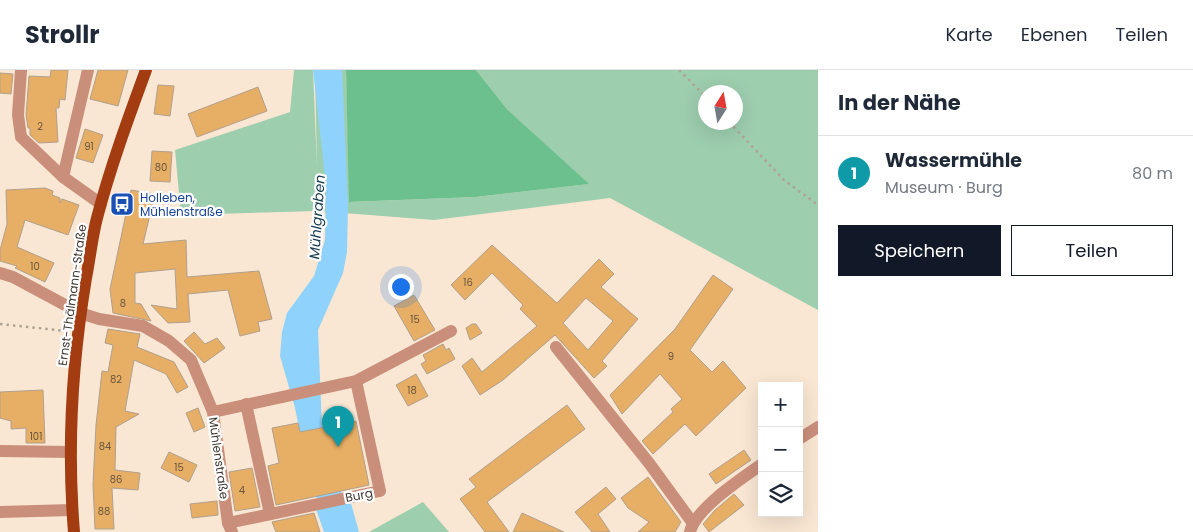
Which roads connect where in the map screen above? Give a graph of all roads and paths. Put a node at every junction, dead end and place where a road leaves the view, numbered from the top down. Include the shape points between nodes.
1 (20, 70) edge
2 (88, 70) edge
3 (146, 70) edge
4 (679, 70) edge
5 (698, 90) edge
6 (737, 130) edge
7 (63, 177) junction
8 (101, 204) junction
9 (818, 205) edge
10 (0, 273) edge
11 (80, 313) junction
12 (0, 324) edge
13 (451, 331) dead end
14 (78, 332) junction
15 (556, 347) dead end
16 (356, 381) junction
17 (246, 404) junction
18 (213, 412) junction
19 (818, 427) edge
20 (803, 436) edge
21 (0, 451) edge
22 (71, 452) junction
23 (758, 467) edge
24 (72, 510) junction
25 (0, 512) edge
26 (270, 514) junction
27 (691, 527) edge
28 (230, 528) edge
29 (74, 532) edge

1 - 7 street via 18,115 21,137
2 - 7 street
3 - 8 main road, Ernst-Thälmann-Straße
4 - 5 path
6 - 9 path via 784,180
7 - 8 street
8 - 11 main road, Ernst-Thälmann-Straße
10 - 11 street, Mühlenstraße
11 - 14 main road, Ernst-Thälmann-Straße
11 - 18 street, Mühlenstraße via 143,326 169,341 191,360
12 - 14 path
13 - 16 street
14 - 22 main road, Ernst-Thälmann-Straße
15 - 27 street via 649,463
16 - 17 street
16 - 26 street, Burg via 380,491
17 - 18 street
17 - 26 street
18 - 28 street, Mühlenstraße
19 - 20 street
21 - 22 street
22 - 24 main road, Ernst-Thälmann-Straße
23 - 27 street via 731,484
24 - 25 street
24 - 29 main road, Ernst-Thälmann-Straße
26 - 28 street, Burg

